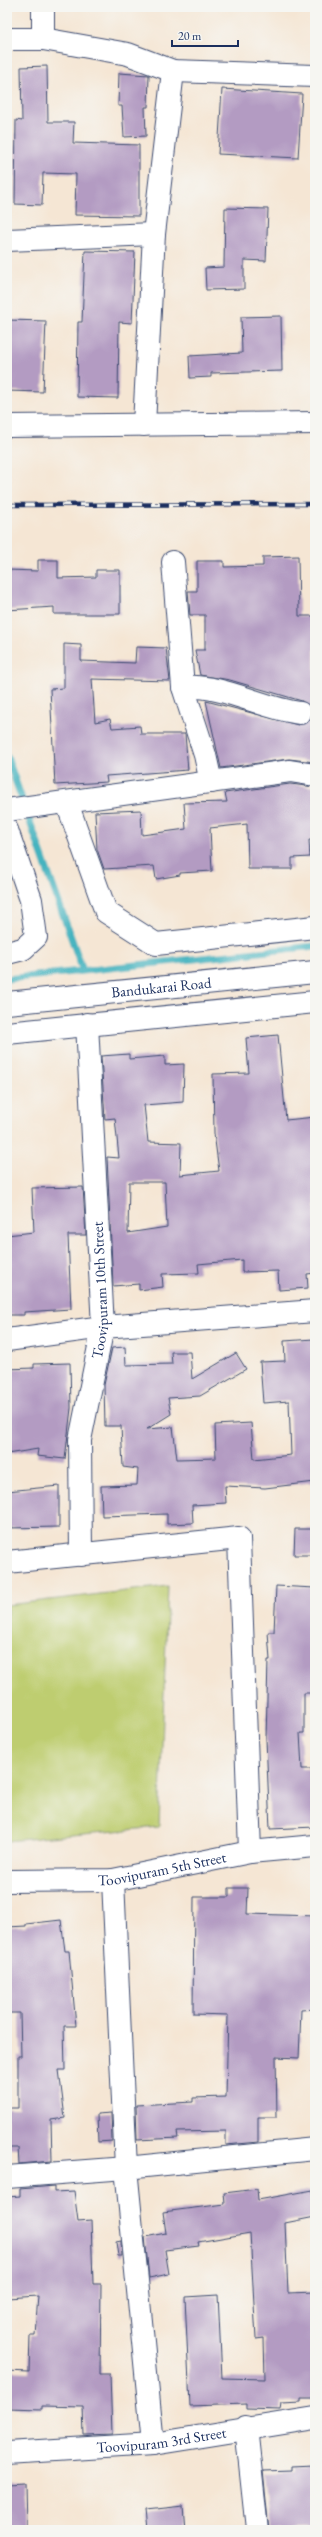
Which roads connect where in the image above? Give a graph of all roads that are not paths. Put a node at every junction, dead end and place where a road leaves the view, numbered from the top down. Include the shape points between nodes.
1 (43, 7) edge
2 (7, 39) edge
3 (44, 39) junction
4 (173, 71) junction
5 (315, 76) edge
6 (154, 234) junction
7 (7, 240) edge
8 (315, 423) edge
9 (144, 425) junction
10 (7, 426) edge
11 (173, 562) dead end
12 (184, 687) junction
13 (300, 713) dead end
14 (315, 775) edge
15 (211, 782) junction
16 (67, 803) junction
17 (16, 809) edge
18 (7, 830) edge
19 (315, 927) edge
20 (7, 953) edge
21 (315, 972) edge
22 (315, 1002) edge
23 (7, 1003) edge
24 (87, 1024) junction
25 (7, 1033) edge
26 (315, 1311) edge
27 (103, 1327) junction
28 (7, 1340) edge
29 (81, 1555) junction
30 (7, 1562) edge
31 (315, 1846) edge
32 (250, 1852) junction
33 (113, 1880) junction
34 (7, 1881) edge
35 (315, 2149) edge
36 (126, 2168) junction
37 (7, 2177) edge
38 (315, 2418) edge
39 (246, 2427) junction
40 (153, 2444) junction
41 (7, 2453) edge
42 (257, 2530) edge

1 - 3 street
2 - 3 street
3 - 4 street via 128,54
4 - 5 street
4 - 6 street
6 - 7 street
6 - 9 street
8 - 9 street
9 - 10 street
11 - 12 street
12 - 13 street via 218,691
12 - 15 street
14 - 15 street via 290,771
15 - 16 street
16 - 17 street
16 - 19 street via 106,912 156,944
18 - 20 street via 31,900 36,937 23,949
21 - 23 street, Bandukarai Road
22 - 24 street, Bandukarai Road
24 - 25 street, Bandukarai Road
24 - 27 street, Toovipuram 10th Street
26 - 27 street
27 - 28 street
27 - 29 street, Toovipuram 10th Street via 80,1440
29 - 30 street
29 - 32 street via 239,1538
31 - 32 street, Toovipuram 5th Street
32 - 33 street, Toovipuram 5th Street
33 - 34 street, Toovipuram 5th Street
33 - 36 street
35 - 36 street
36 - 37 street
36 - 40 street
38 - 39 street, Toovipuram 3rd Street
39 - 40 street, Toovipuram 3rd Street
39 - 42 street
40 - 41 street, Toovipuram 3rd Street

